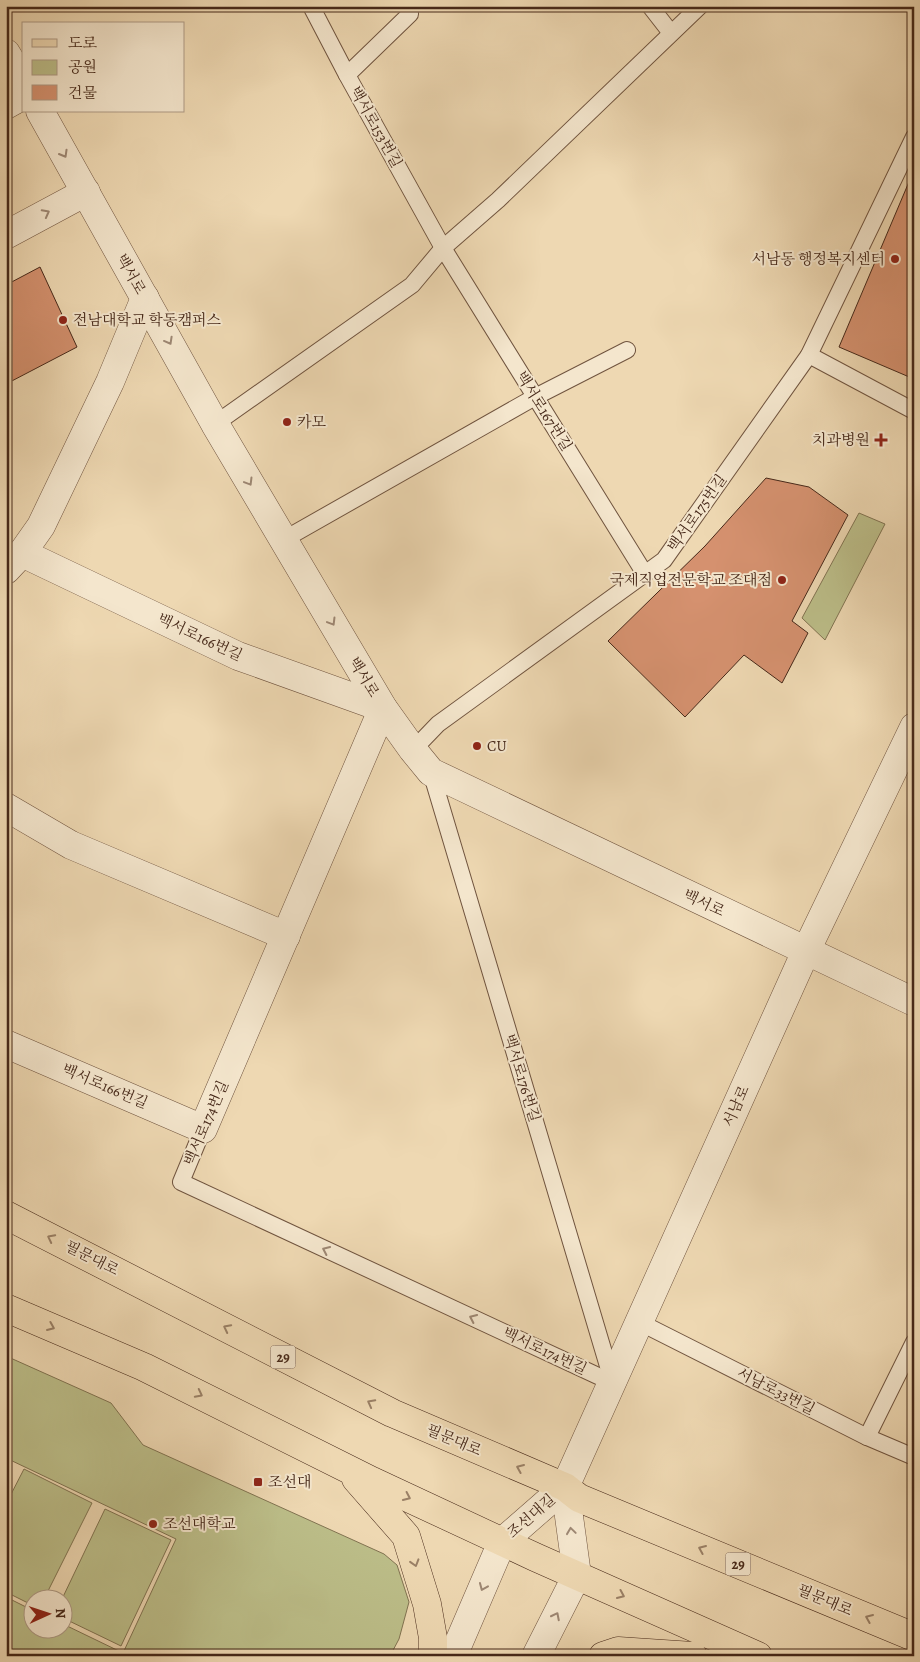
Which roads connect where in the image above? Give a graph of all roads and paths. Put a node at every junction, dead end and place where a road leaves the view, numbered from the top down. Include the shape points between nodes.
1 (311, 6) edge
2 (409, 6) edge
3 (650, 6) edge
4 (700, 6) edge
5 (672, 33) junction
6 (6, 53) edge
7 (347, 75) junction
8 (22, 80) edge
9 (22, 97) edge
10 (6, 106) edge
11 (41, 112) edge
12 (914, 137) edge
13 (86, 192) junction
14 (6, 234) edge
15 (443, 248) junction
16 (145, 298) junction
17 (627, 350) dead end
18 (809, 355) junction
19 (535, 397) junction
20 (914, 411) edge
21 (215, 424) junction
22 (283, 540) junction
23 (14, 561) edge
24 (645, 574) junction
25 (383, 708) junction
26 (914, 727) edge
27 (412, 750) junction
28 (430, 772) junction
29 (6, 807) edge
30 (286, 936) junction
31 (806, 951) junction
32 (914, 1002) edge
33 (6, 1044) edge
34 (203, 1129) junction
35 (6, 1214) edge
36 (6, 1308) edge
37 (639, 1322) junction
38 (914, 1342) edge
39 (613, 1383) junction
40 (867, 1437) junction
41 (914, 1457) edge
42 (347, 1468) junction
43 (565, 1487) junction
44 (502, 1542) junction
45 (577, 1575) junction
46 (914, 1637) edge
47 (433, 1656) edge
48 (453, 1656) edge
49 (536, 1656) edge
50 (603, 1656) edge
51 (694, 1656) edge
52 (758, 1656) edge

1 - 7 lane, 백서로153번길
2 - 7 lane via 410,14
3 - 5 lane
4 - 5 lane
5 - 15 lane via 498,200
6 - 8 street
7 - 15 lane, 백서로153번길
9 - 10 street
11 -> 13 street, 백서로
12 - 18 lane, 백서로175번길
14 -> 13 street
13 - 16 street, 백서로
15 - 19 lane, 백서로167번길
15 - 21 lane via 412,285
16 -> 21 street, 백서로
16 - 23 street, 백서로166번길 via 110,382 41,526
17 - 19 lane
18 - 20 lane
18 - 24 lane, 백서로175번길 via 664,560
19 - 22 lane
19 - 24 lane, 백서로167번길
21 -> 22 street, 백서로
22 -> 25 street, 백서로
23 - 25 street, 백서로166번길 via 238,656
24 - 27 lane, 백서로175번길 via 438,724
25 - 27 street, 백서로
25 - 30 street, 백서로174번길
26 - 31 street, 서남로
27 - 28 street, 백서로
28 - 31 street, 백서로
28 - 39 lane, 백서로176번길
29 - 30 street via 71,845
30 - 34 street, 백서로174번길
31 - 32 street, 백서로
31 - 37 street, 서남로
33 - 34 street, 백서로166번길
39 -> 34 lane, 백서로174번길 via 181,1182
43 -> 35 main road, 필문대로 / 29 via 392,1413
36 -> 42 main road via 144,1367
37 - 39 street, 서남로
37 - 40 lane, 서남로33번길
38 - 40 lane
39 - 43 street, 서남로
40 - 41 lane, 서남로33번길
42 -> 44 main road
42 -> 47 main road via 406,1536 427,1604
43 - 44 street, 조선대길
45 -> 43 street, 조선대길
46 -> 43 main road, 필문대로 / 29 via 579,1498
44 - 45 main road
44 -> 48 street, 조선대길
49 -> 45 street
45 -> 52 main road
50 - 51 main road via 618,1651

